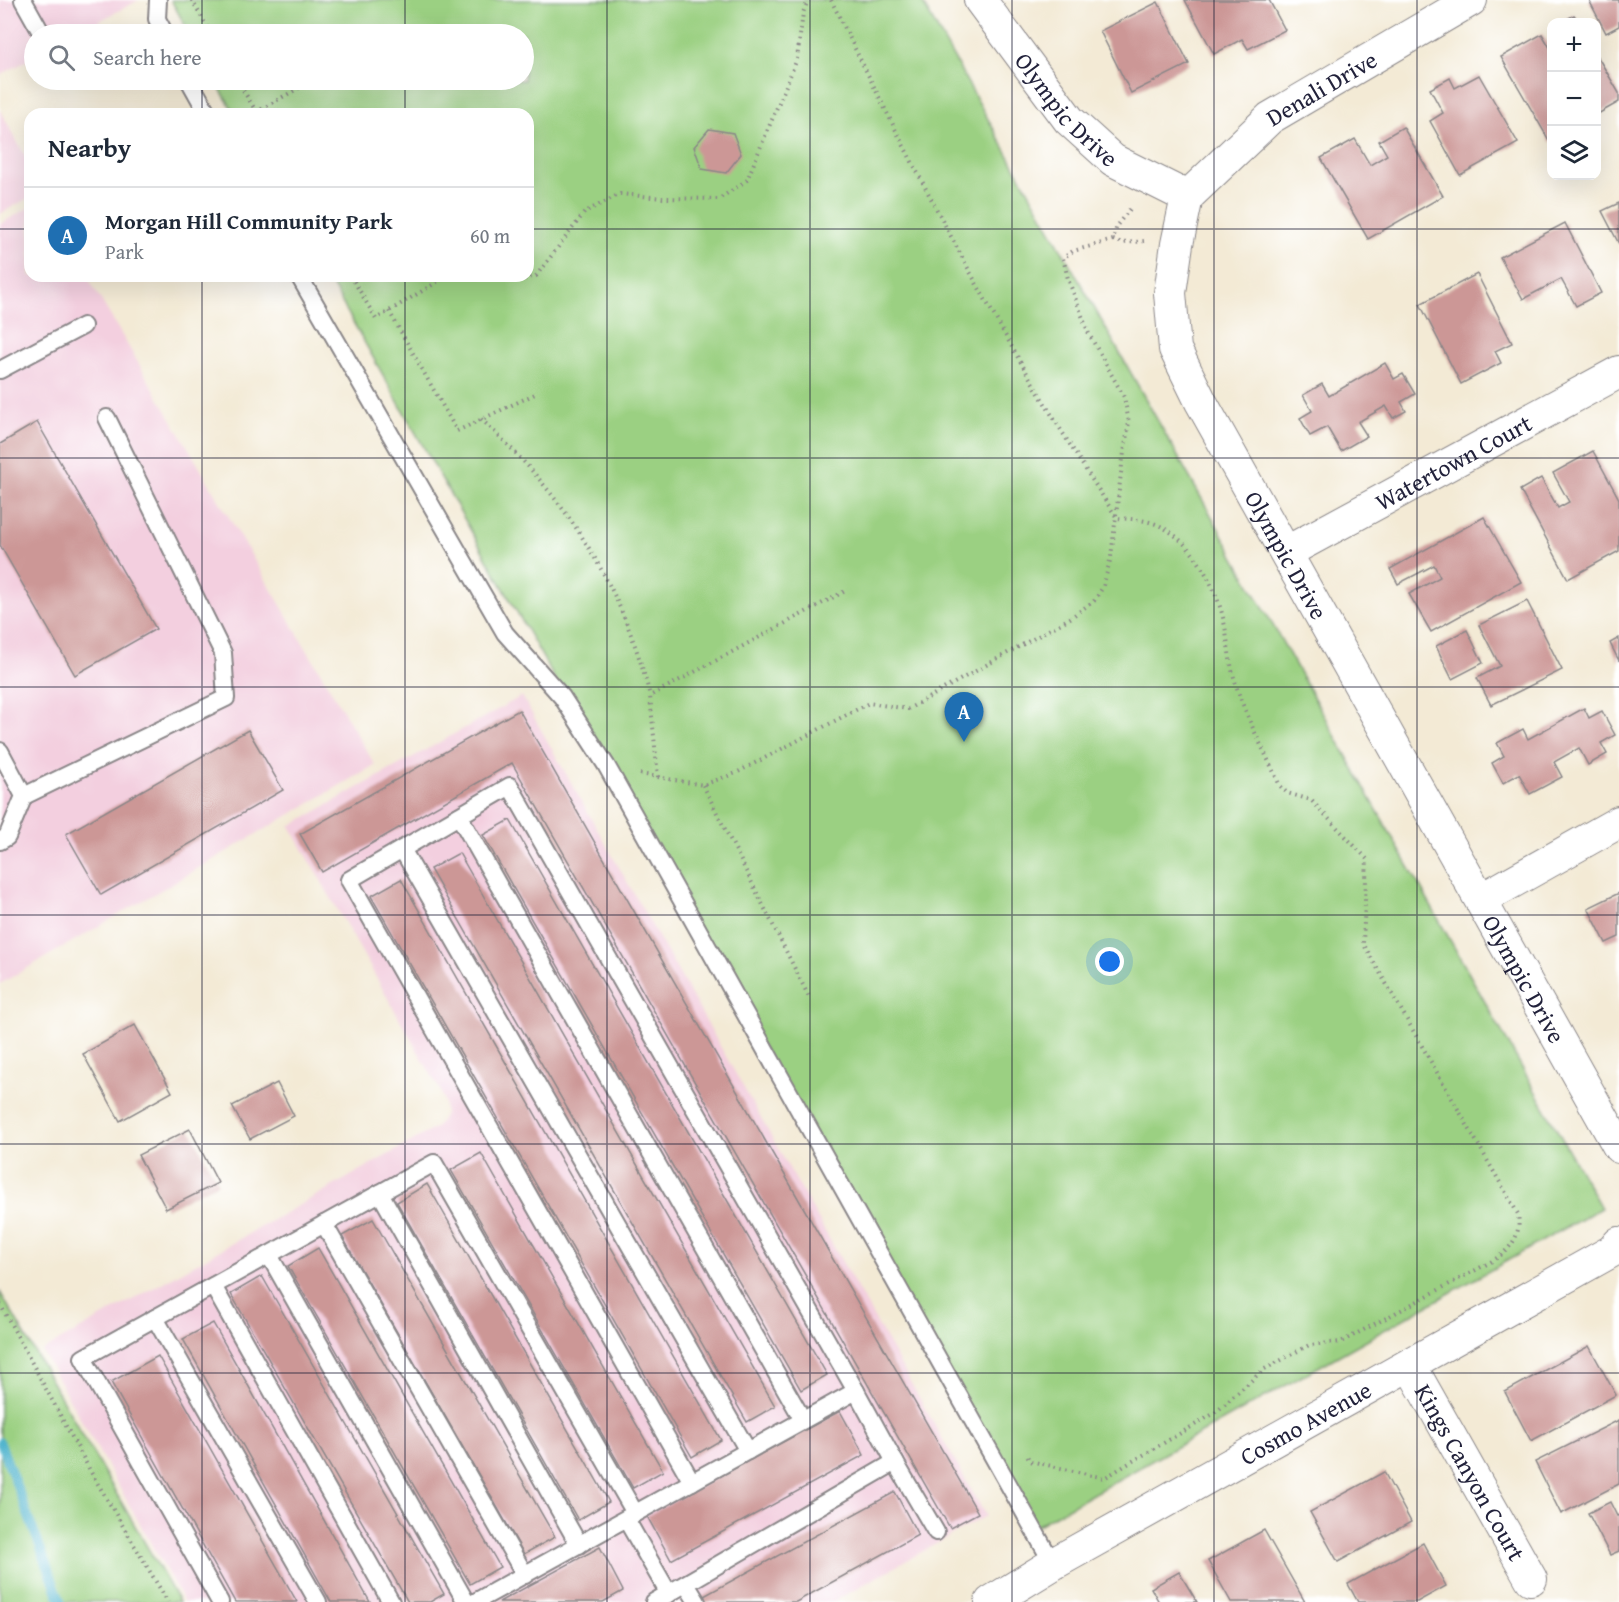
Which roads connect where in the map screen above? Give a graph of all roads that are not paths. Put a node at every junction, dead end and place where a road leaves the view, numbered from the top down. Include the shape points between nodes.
1 (23, 0) edge
2 (158, 0) edge
3 (980, 0) edge
4 (1471, 0) edge
5 (36, 24) edge
6 (161, 24) edge
7 (195, 90) edge
8 (205, 108) edge
9 (1187, 197) junction
10 (302, 282) edge
11 (83, 326) dead end
12 (0, 370) edge
13 (1619, 372) edge
14 (107, 418) dead end
15 (1287, 552) junction
16 (0, 751) edge
17 (24, 795) junction
18 (459, 816) junction
19 (1619, 822) edge
20 (0, 841) edge
21 (402, 849) junction
22 (1482, 899) junction
23 (1619, 1147) edge
24 (380, 1193) junction
25 (324, 1224) junction
26 (1619, 1243) edge
27 (269, 1255) junction
28 (213, 1286) junction
29 (156, 1318) junction
30 (1410, 1365) junction
31 (856, 1391) junction
32 (803, 1420) junction
33 (748, 1451) junction
34 (895, 1462) junction
35 (692, 1482) junction
36 (631, 1516) junction
37 (936, 1532) dead end
38 (579, 1545) junction
39 (525, 1575) junction
40 (1531, 1579) dead end
41 (1042, 1582) edge
42 (686, 1584) junction
43 (659, 1600) edge
44 (220, 1602) edge
45 (318, 1602) edge
46 (391, 1602) edge
47 (466, 1602) edge
48 (476, 1602) edge
49 (697, 1602) edge
50 (991, 1602) edge

1 - 5 lane
2 - 6 lane
3 - 9 street, Olympic Drive via 1069,120 1113,160
4 - 9 street, Denali Drive via 1270,118
7 - 8 lane
9 - 15 street, Olympic Drive via 1170,293 1175,349
10 - 41 lane via 505,633 562,697 611,774
11 - 12 lane
13 - 15 street, Watertown Court
14 - 17 lane via 222,653 226,698
15 - 22 street, Olympic Drive
16 - 17 lane
17 - 20 lane via 8,837
18 - 21 lane
18 - 31 lane via 510,786
18 - 32 lane
19 - 22 street
21 - 33 lane
21 - 35 lane via 349,880
22 - 23 street, Olympic Drive
24 - 25 lane
24 - 36 lane via 434,1162
24 - 38 lane
25 - 27 lane
25 - 39 lane
26 - 30 street, Cosmo Avenue via 1612,1251
27 - 28 lane
27 - 47 lane
28 - 29 lane
28 - 46 lane
29 - 44 lane via 83,1358
29 - 45 lane
30 - 40 street, Kings Canyon Court
30 - 41 street, Cosmo Avenue
31 - 32 lane
31 - 34 lane
32 - 33 lane
33 - 35 lane
34 - 37 lane
34 - 42 lane
35 - 36 lane
36 - 38 lane
36 - 43 lane
38 - 39 lane
39 - 48 lane
41 - 50 street, Cosmo Avenue
42 - 43 lane
42 - 49 lane

